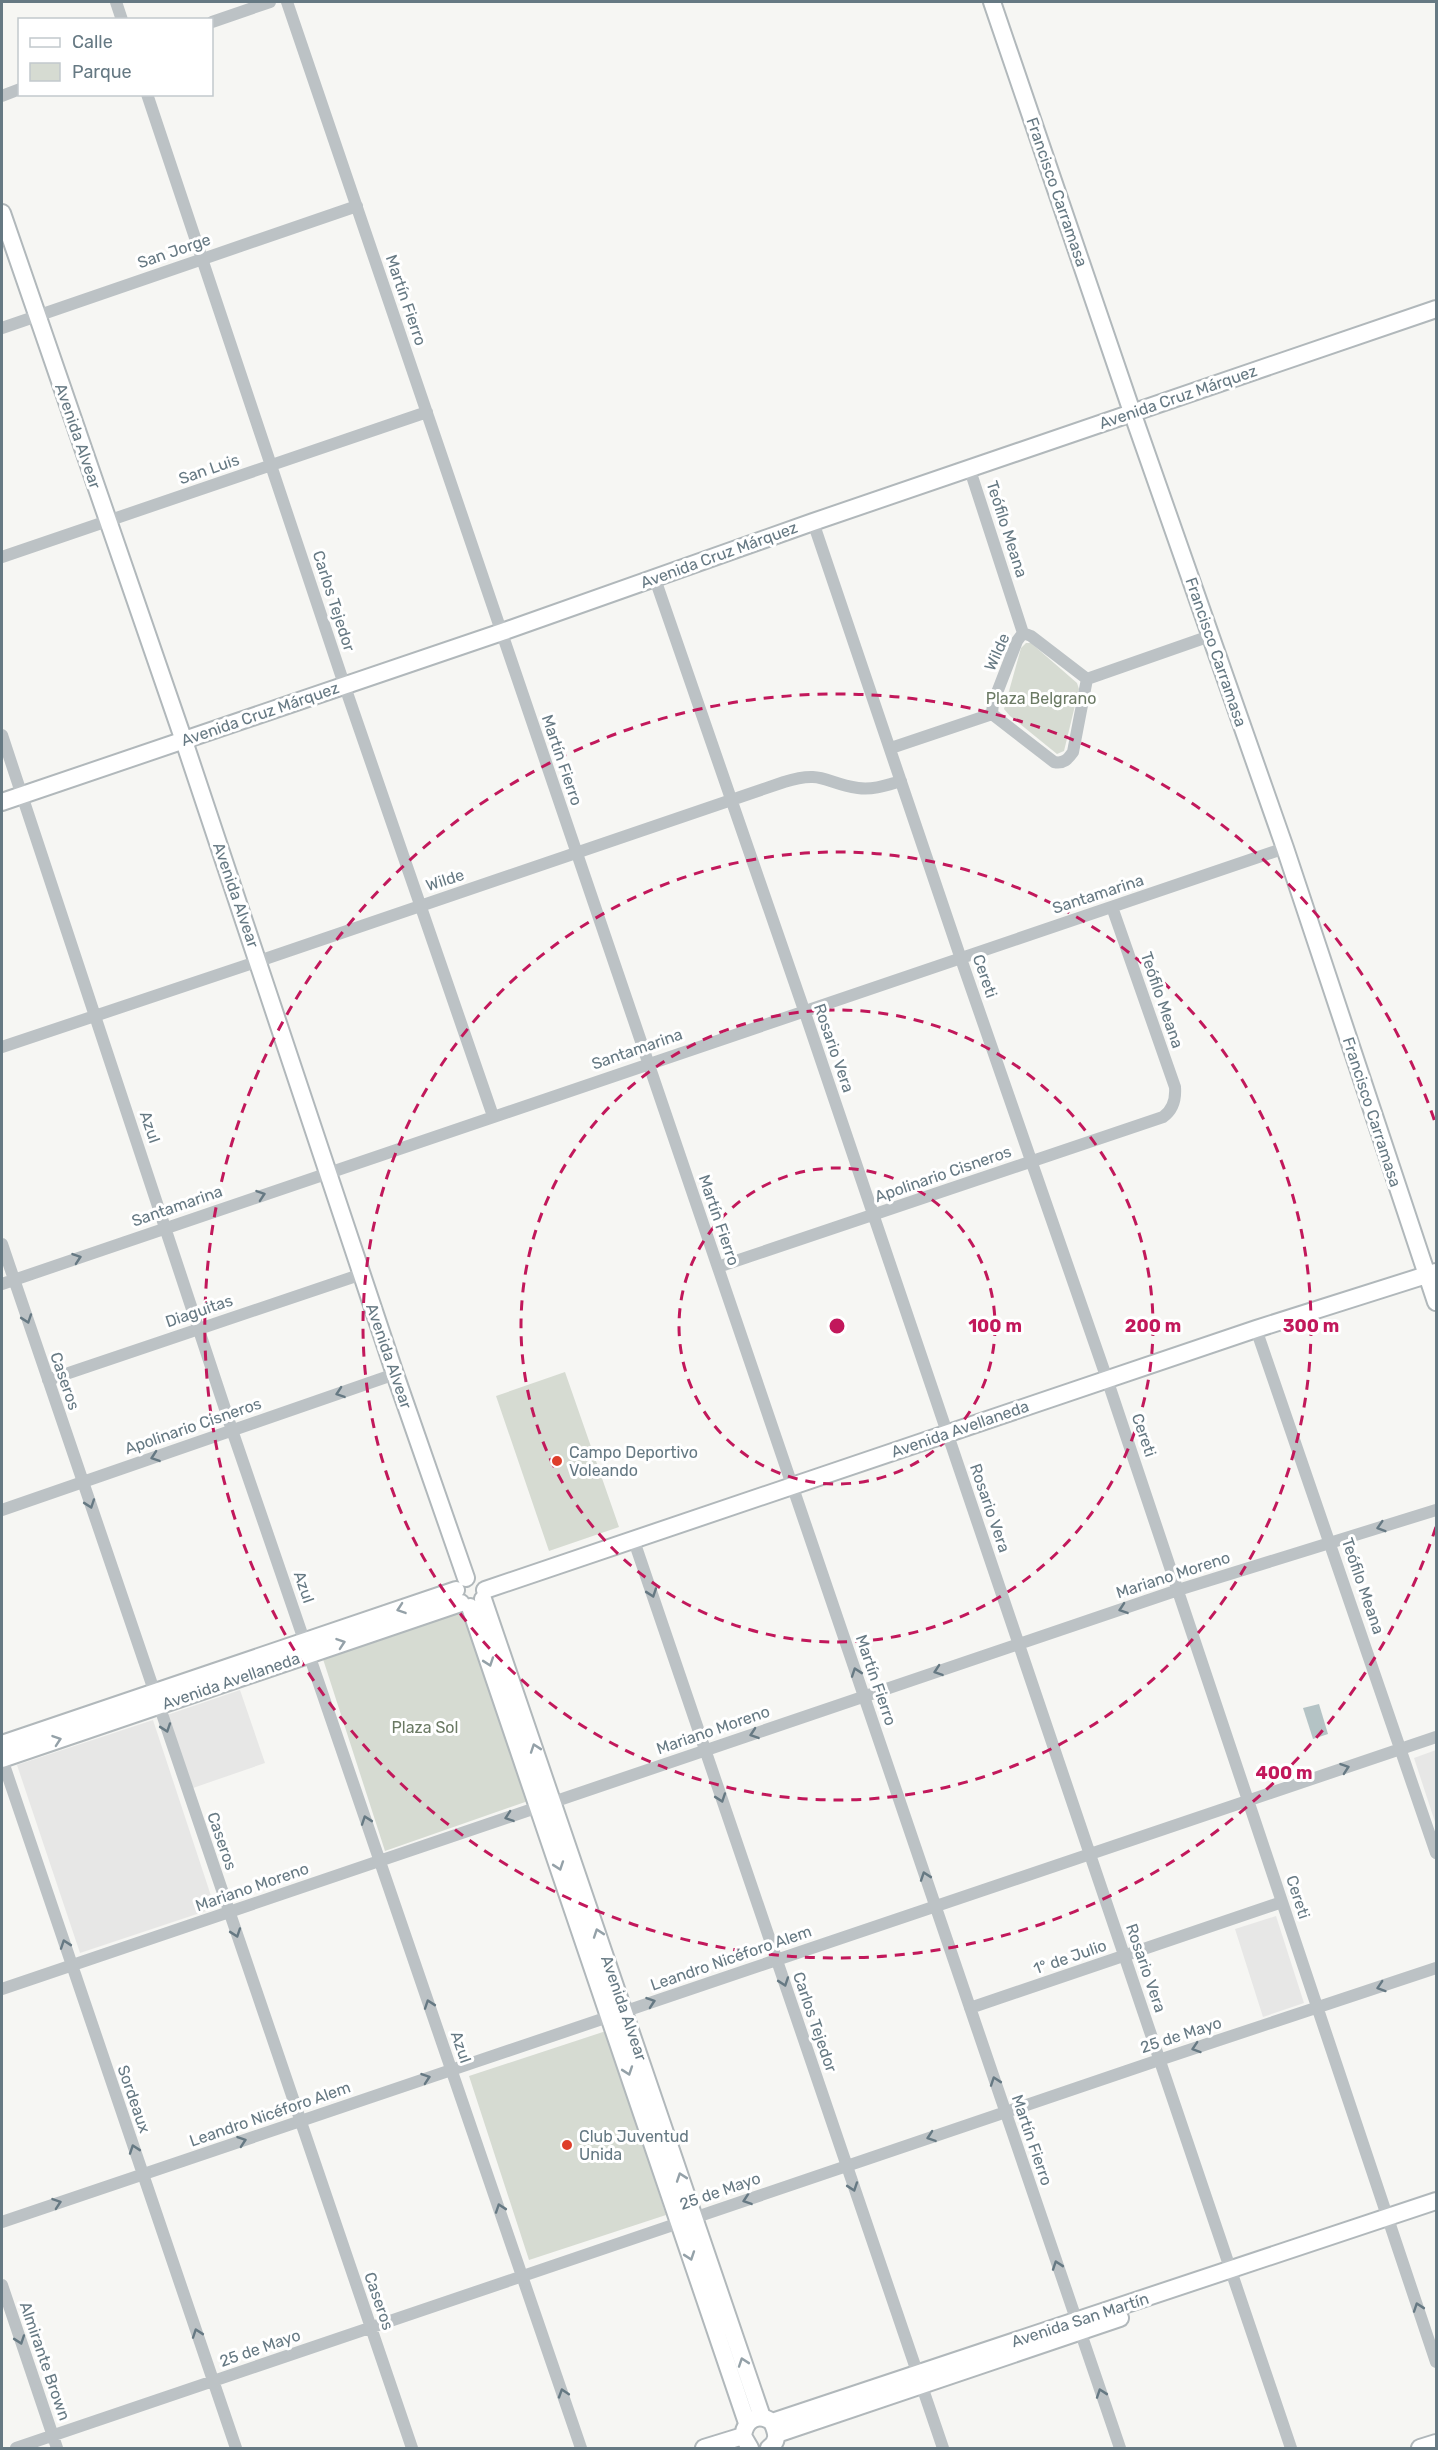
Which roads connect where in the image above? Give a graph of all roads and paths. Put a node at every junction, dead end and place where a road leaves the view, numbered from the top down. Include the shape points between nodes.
1 (116, 2) edge
2 (270, 2) edge
3 (287, 2) edge
4 (993, 2) edge
5 (121, 18) edge
6 (213, 22) edge
7 (18, 90) edge
8 (2, 96) edge
9 (148, 96) edge
10 (357, 206) junction
11 (2, 213) edge
12 (202, 259) junction
13 (1437, 309) edge
14 (37, 316) junction
15 (2, 328) edge
16 (427, 412) junction
17 (1132, 412) junction
18 (271, 464) junction
19 (970, 470) junction
20 (107, 522) junction
21 (813, 522) junction
22 (2, 557) edge
23 (655, 579) junction
24 (502, 632) junction
25 (1023, 633) junction
26 (1210, 636) junction
27 (1087, 679) junction
28 (344, 684) junction
29 (992, 714) junction
30 (2, 735) edge
31 (184, 741) junction
32 (891, 748) junction
33 (901, 781) junction
34 (22, 795) junction
35 (731, 799) junction
36 (2, 802) edge
37 (1285, 848) junction
38 (577, 854) junction
39 (421, 906) junction
40 (1112, 907) junction
41 (960, 956) junction
42 (259, 962) junction
43 (804, 1010) junction
44 (95, 1017) junction
45 (2, 1047) edge
46 (648, 1063) junction
47 (1174, 1105) joint
48 (493, 1116) junction
49 (1032, 1161) junction
50 (328, 1172) junction
51 (873, 1215) junction
52 (166, 1228) junction
53 (2, 1244) edge
54 (718, 1267) junction
55 (1432, 1273) edge
56 (362, 1274) junction
57 (7, 1282) edge
58 (1437, 1302) edge
59 (199, 1329) junction
60 (1256, 1329) junction
61 (395, 1374) junction
62 (1107, 1379) junction
63 (48, 1380) junction
64 (232, 1430) junction
65 (947, 1434) junction
66 (82, 1482) junction
67 (792, 1486) junction
68 (2, 1510) edge
69 (1437, 1510) edge
70 (633, 1538) junction
71 (1331, 1543) junction
72 (1178, 1590) junction
73 (470, 1594) junction
74 (1019, 1644) junction
75 (307, 1648) junction
76 (864, 1696) junction
77 (156, 1699) junction
78 (1437, 1737) edge
79 (2, 1744) edge
80 (1400, 1749) junction
81 (705, 1750) junction
82 (2, 1759) edge
83 (1249, 1800) junction
84 (546, 1804) junction
85 (1437, 1853) edge
86 (1090, 1854) junction
87 (380, 1861) junction
88 (1282, 1902) junction
89 (935, 1906) junction
90 (229, 1912) junction
91 (1124, 1955) junction
92 (776, 1960) junction
93 (72, 1965) junction
94 (1437, 1968) edge
95 (2, 1989) edge
96 (970, 2008) junction
97 (1317, 2008) junction
98 (617, 2014) junction
99 (1160, 2060) junction
100 (451, 2070) junction
101 (1005, 2112) junction
102 (300, 2121) junction
103 (846, 2166) junction
104 (143, 2174) junction
105 (1437, 2200) edge
106 (1437, 2210) edge
107 (687, 2220) junction
108 (2, 2222) edge
109 (1389, 2222) junction
110 (524, 2275) junction
111 (1232, 2275) junction
112 (2, 2285) edge
113 (1078, 2326) junction
114 (370, 2328) junction
115 (1432, 2332) edge
116 (1437, 2362) edge
117 (919, 2380) junction
118 (213, 2381) junction
119 (53, 2436) junction
120 (759, 2438) edge
121 (1437, 2443) edge
122 (16, 2448) edge
123 (57, 2448) edge
124 (236, 2448) edge
125 (412, 2448) edge
126 (581, 2448) edge
127 (704, 2448) edge
128 (943, 2448) edge
129 (1120, 2448) edge
130 (1291, 2448) edge
131 (1420, 2448) edge

1 - 5 street
2 - 6 street
3 - 10 street, Martín Fierro
4 - 17 street, Francisco Carramasa
7 - 8 street
9 - 12 street, Carlos Tejedor
10 - 12 street, San Jorge
10 - 16 street, Martín Fierro
11 - 14 street, Avenida Alvear
12 - 14 street, San Jorge
12 - 18 street, Carlos Tejedor
13 - 17 street, Avenida Cruz Márquez
14 - 15 street, San Jorge
14 - 20 street, Avenida Alvear
16 - 18 street, San Luis
16 - 24 street, Martín Fierro
17 - 19 street, Avenida Cruz Márquez
17 - 26 street, Francisco Carramasa
18 - 20 street, San Luis
18 - 28 street, Carlos Tejedor
19 - 21 street, Avenida Cruz Márquez
19 - 25 street, Teófilo Meana
20 - 22 street, San Luis
20 - 31 street, Avenida Alvear
21 - 23 street, Avenida Cruz Márquez
21 - 32 street, Cereti
23 - 24 street, Avenida Cruz Márquez
23 - 35 street, Rosario Vera
24 - 28 street, Avenida Cruz Márquez
24 - 38 street, Martín Fierro
25 - 27 street, Wilde
25 - 29 street, Wilde
26 - 27 street
26 - 37 street, Francisco Carramasa
27 - 29 street via 1073,752 1060,764
28 - 31 street, Avenida Cruz Márquez
28 - 39 street, Carlos Tejedor
29 - 32 street
30 - 34 street, Azul
31 - 34 street, Avenida Cruz Márquez
31 - 42 street, Avenida Alvear
32 - 33 street, Cereti
33 - 35 street, Wilde via 868,788 821,776 801,776
33 - 41 street, Cereti
34 - 36 street, Avenida Cruz Márquez
34 - 44 street, Azul
35 - 38 street, Wilde
35 - 43 street, Rosario Vera
37 - 40 street, Santamarina
37 - 55 street, Francisco Carramasa
38 - 39 street, Wilde
38 - 46 street, Martín Fierro
39 - 42 street, Wilde
39 - 48 street, Carlos Tejedor
40 - 41 street, Santamarina
40 - 47 street, Teófilo Meana via 1175,1087
41 - 43 street, Santamarina
41 - 49 street, Cereti
42 - 44 street, Wilde
42 - 50 street, Avenida Alvear
43 - 46 street, Santamarina
43 - 51 street, Rosario Vera
44 - 45 street, Wilde
44 - 52 street, Azul
46 - 48 street, Santamarina
46 - 54 street, Martín Fierro
47 - 49 street, Apolinario Cisneros via 1162,1117
48 - 50 street, Santamarina
49 - 51 street, Apolinario Cisneros
49 - 62 street, Cereti
52 -> 50 street, Santamarina
50 - 56 street, Avenida Alvear
51 - 54 street, Apolinario Cisneros
51 - 65 street, Rosario Vera
57 -> 52 street, Santamarina
52 - 59 street, Azul
53 - 57 street, Caseros
54 - 67 street, Martín Fierro
55 - 58 street, Francisco Carramasa
55 - 60 street, Avenida Avellaneda
56 - 59 street, Diaguitas
56 - 61 street, Avenida Alvear
57 -> 63 street, Caseros
59 - 63 street, Diaguitas
59 - 64 street, Azul
60 - 62 street, Avenida Avellaneda
60 - 71 street, Teófilo Meana
61 -> 64 street, Apolinario Cisneros
61 - 73 street, Avenida Alvear
62 - 65 street, Avenida Avellaneda
62 - 72 street, Cereti
63 - 66 street, Caseros
64 -> 66 street, Apolinario Cisneros
64 - 75 street, Azul
65 - 67 street, Avenida Avellaneda
65 - 74 street, Rosario Vera
66 - 68 street, Apolinario Cisneros
66 -> 77 street, Caseros
67 - 70 street, Avenida Avellaneda
76 -> 67 street, Martín Fierro
69 -> 71 street, Mariano Moreno
70 - 73 street, Avenida Avellaneda
70 -> 81 street, Carlos Tejedor
71 - 72 street, Mariano Moreno
71 - 80 street, Teófilo Meana
72 -> 74 street, Mariano Moreno
72 - 83 street, Cereti
73 - 75 street, Avenida Avellaneda
73 - 84 street, Avenida Alvear
74 -> 76 street, Mariano Moreno
74 - 86 street, Rosario Vera
75 - 77 street, Avenida Avellaneda
87 -> 75 street, Azul
76 -> 81 street, Mariano Moreno
89 -> 76 street, Martín Fierro
77 - 79 street, Avenida Avellaneda
82 -> 77 street, Avenida Avellaneda
77 -> 90 street, Caseros
78 - 80 street, Leandro Nicéforo Alem
83 -> 80 street, Leandro Nicéforo Alem
80 - 85 street, Teófilo Meana
81 - 84 street, Mariano Moreno
81 -> 92 street, Carlos Tejedor
93 -> 82 street, Sordeaux
83 - 86 street, Leandro Nicéforo Alem
83 - 88 street, Cereti
84 -> 87 street, Mariano Moreno
84 - 98 street, Avenida Alvear
86 - 89 street, Leandro Nicéforo Alem
86 - 91 street, Rosario Vera
87 - 90 street, Mariano Moreno
100 -> 87 street, Azul
88 - 91 street, 1° de Julio
88 - 97 street, Cereti
89 - 92 street, Leandro Nicéforo Alem
89 - 96 street, Martín Fierro
90 - 93 street, Mariano Moreno
90 -> 102 street, Caseros
91 - 96 street, 1° de Julio
91 - 99 street, Rosario Vera
98 -> 92 street, Leandro Nicéforo Alem
92 -> 103 street, Carlos Tejedor
93 - 95 street, Mariano Moreno
104 -> 93 street, Sordeaux
94 -> 97 street, 25 de Mayo
101 -> 96 street, Martín Fierro
97 -> 99 street, 25 de Mayo
97 - 109 street, Cereti
98 - 100 street, Leandro Nicéforo Alem
98 - 107 street, Avenida Alvear
99 - 101 street, 25 de Mayo
99 - 111 street, Rosario Vera
102 -> 100 street, Leandro Nicéforo Alem
110 -> 100 street, Azul
101 -> 103 street, 25 de Mayo
113 -> 101 street, Martín Fierro
104 -> 102 street, Leandro Nicéforo Alem
102 - 114 street, Caseros
103 -> 107 street, 25 de Mayo
103 -> 117 street, Carlos Tejedor
108 -> 104 street, Leandro Nicéforo Alem
118 -> 104 street, Sordeaux
105 - 109 street
106 - 109 street
107 - 110 street, 25 de Mayo
107 - 120 street, Avenida Alvear
109 - 111 street, Avenida San Martín
115 -> 109 street, Cereti
110 - 114 street, 25 de Mayo
126 -> 110 street, Azul
111 - 113 street, Avenida San Martín
111 - 130 street, Rosario Vera
112 -> 119 street, Almirante Brown
113 - 117 street, Avenida San Martín
129 -> 113 street, Martín Fierro
114 - 118 street, 25 de Mayo
114 - 125 street, Caseros
115 - 116 street, Cereti
117 - 120 street, Avenida San Martín
117 - 128 street, Carlos Tejedor
118 - 119 street, 25 de Mayo
118 - 124 street, Sordeaux
119 - 122 street, 25 de Mayo
119 - 123 street, Almirante Brown
120 - 127 street, Avenida San Martín
121 - 131 street

